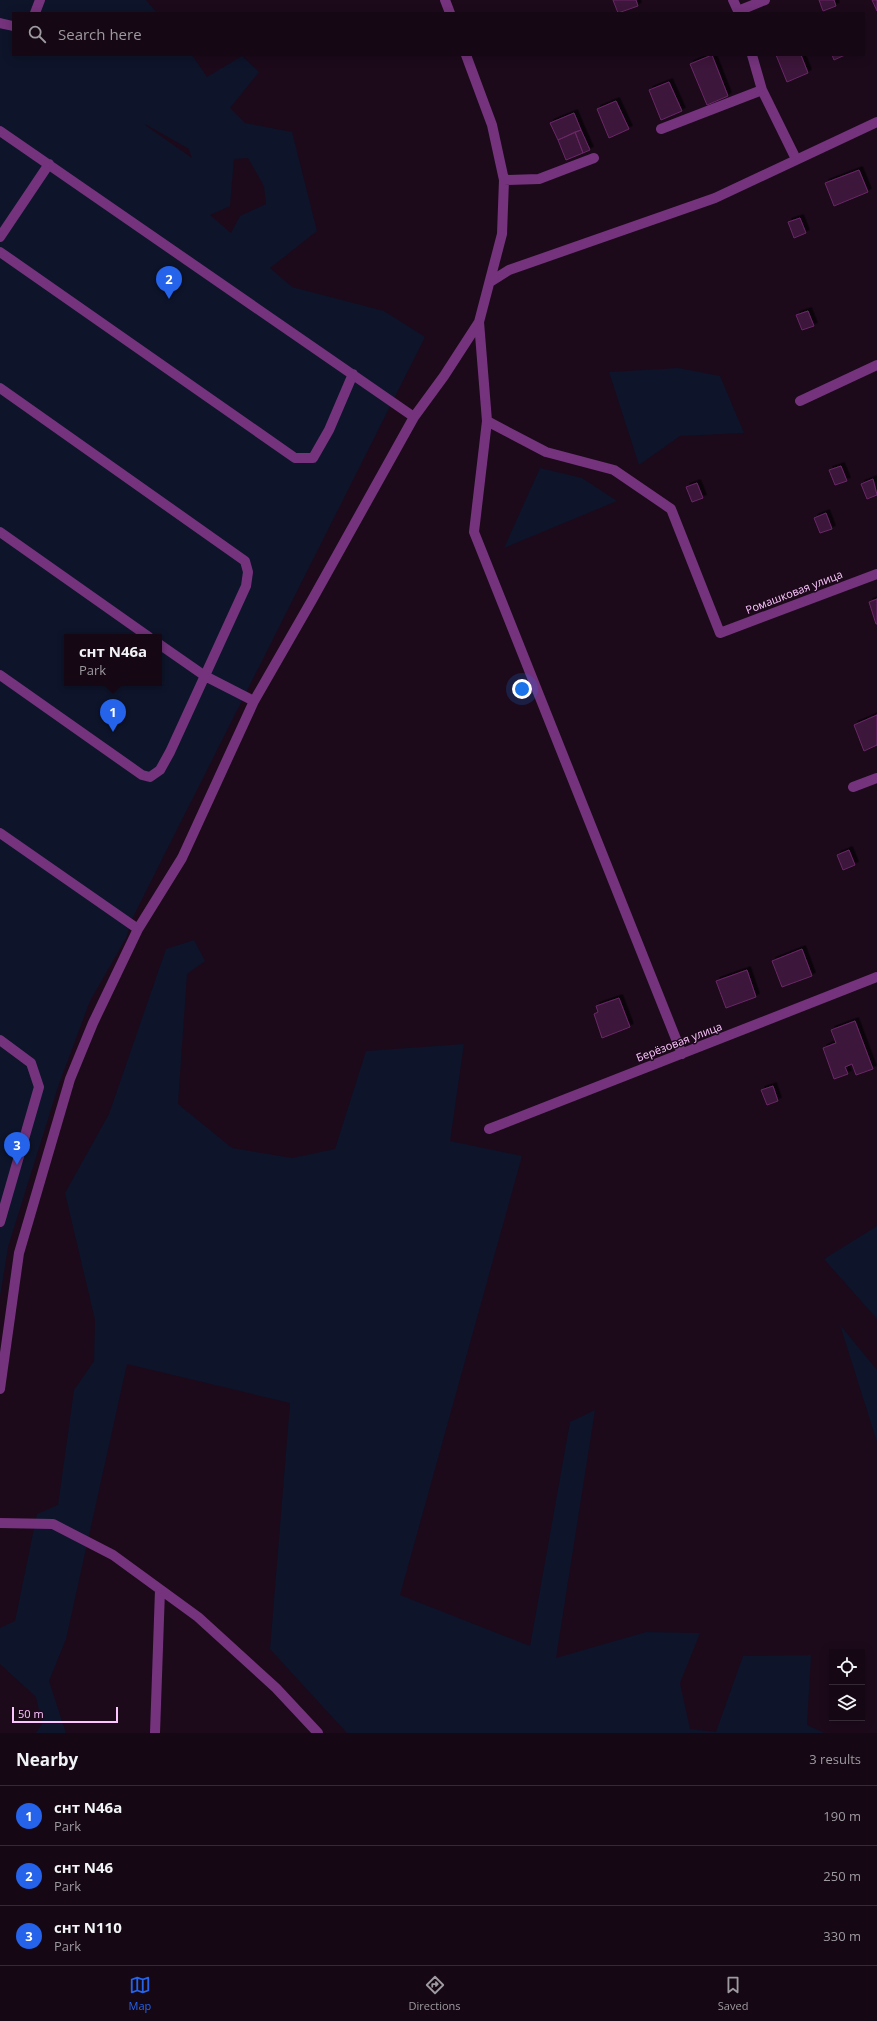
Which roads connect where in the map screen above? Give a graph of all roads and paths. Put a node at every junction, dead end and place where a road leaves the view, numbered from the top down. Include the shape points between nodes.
1 (40, 0) edge
2 (445, 0) edge
3 (733, 0) edge
4 (765, 0) edge
5 (35, 12) edge
6 (450, 12) edge
7 (738, 12) edge
8 (0, 23) edge
9 (12, 26) edge
10 (466, 56) edge
11 (752, 56) edge
12 (762, 90) junction
13 (877, 122) edge
14 (662, 129) dead end
15 (0, 131) edge
16 (594, 158) dead end
17 (796, 159) junction
18 (48, 164) junction
19 (504, 180) junction
20 (0, 237) edge
21 (0, 252) edge
22 (490, 282) junction
23 (479, 322) junction
24 (877, 365) edge
25 (353, 374) junction
26 (0, 388) edge
27 (800, 401) dead end
28 (414, 416) junction
29 (487, 421) junction
30 (0, 532) edge
31 (877, 574) edge
32 (145, 634) edge
33 (162, 646) edge
34 (0, 675) edge
35 (205, 676) junction
36 (254, 701) junction
37 (877, 778) edge
38 (853, 787) dead end
39 (0, 834) edge
40 (138, 929) junction
41 (877, 978) edge
42 (0, 1040) edge
43 (682, 1054) junction
44 (489, 1129) dead end
45 (0, 1222) edge
46 (0, 1389) edge
47 (0, 1523) edge
48 (160, 1590) junction
49 (155, 1733) edge
50 (318, 1733) edge

1 - 5 street
2 - 6 street
3 - 7 street
4 - 7 street
8 - 9 street
10 - 19 street via 492,125
11 - 12 street
12 - 14 street
12 - 17 street
13 - 17 street
15 - 18 street
16 - 19 street via 539,179
17 - 22 street via 715,198 509,270
18 - 20 street
18 - 25 street
19 - 22 street via 502,234
21 - 25 street via 295,458 313,458 329,430
22 - 23 street
23 - 28 street
23 - 29 street
24 - 27 street
25 - 28 street
26 - 35 street via 245,561 248,572 246,586
28 - 36 street
29 - 31 street, Ромашковая улица via 546,452 614,470 671,509 720,633
29 - 43 street via 474,532
30 - 32 street
33 - 35 street
34 - 35 street via 142,775 150,777 160,770 170,752
35 - 36 street
36 - 40 street via 182,858
37 - 38 street
39 - 40 street
40 - 46 street via 93,1023 70,1079 19,1253
41 - 43 street, Берёзовая улица
42 - 45 street via 30,1062 39,1087
43 - 44 street, Берёзовая улица
47 - 48 street via 53,1524 113,1555
48 - 49 street
48 - 50 street via 198,1618 276,1688

